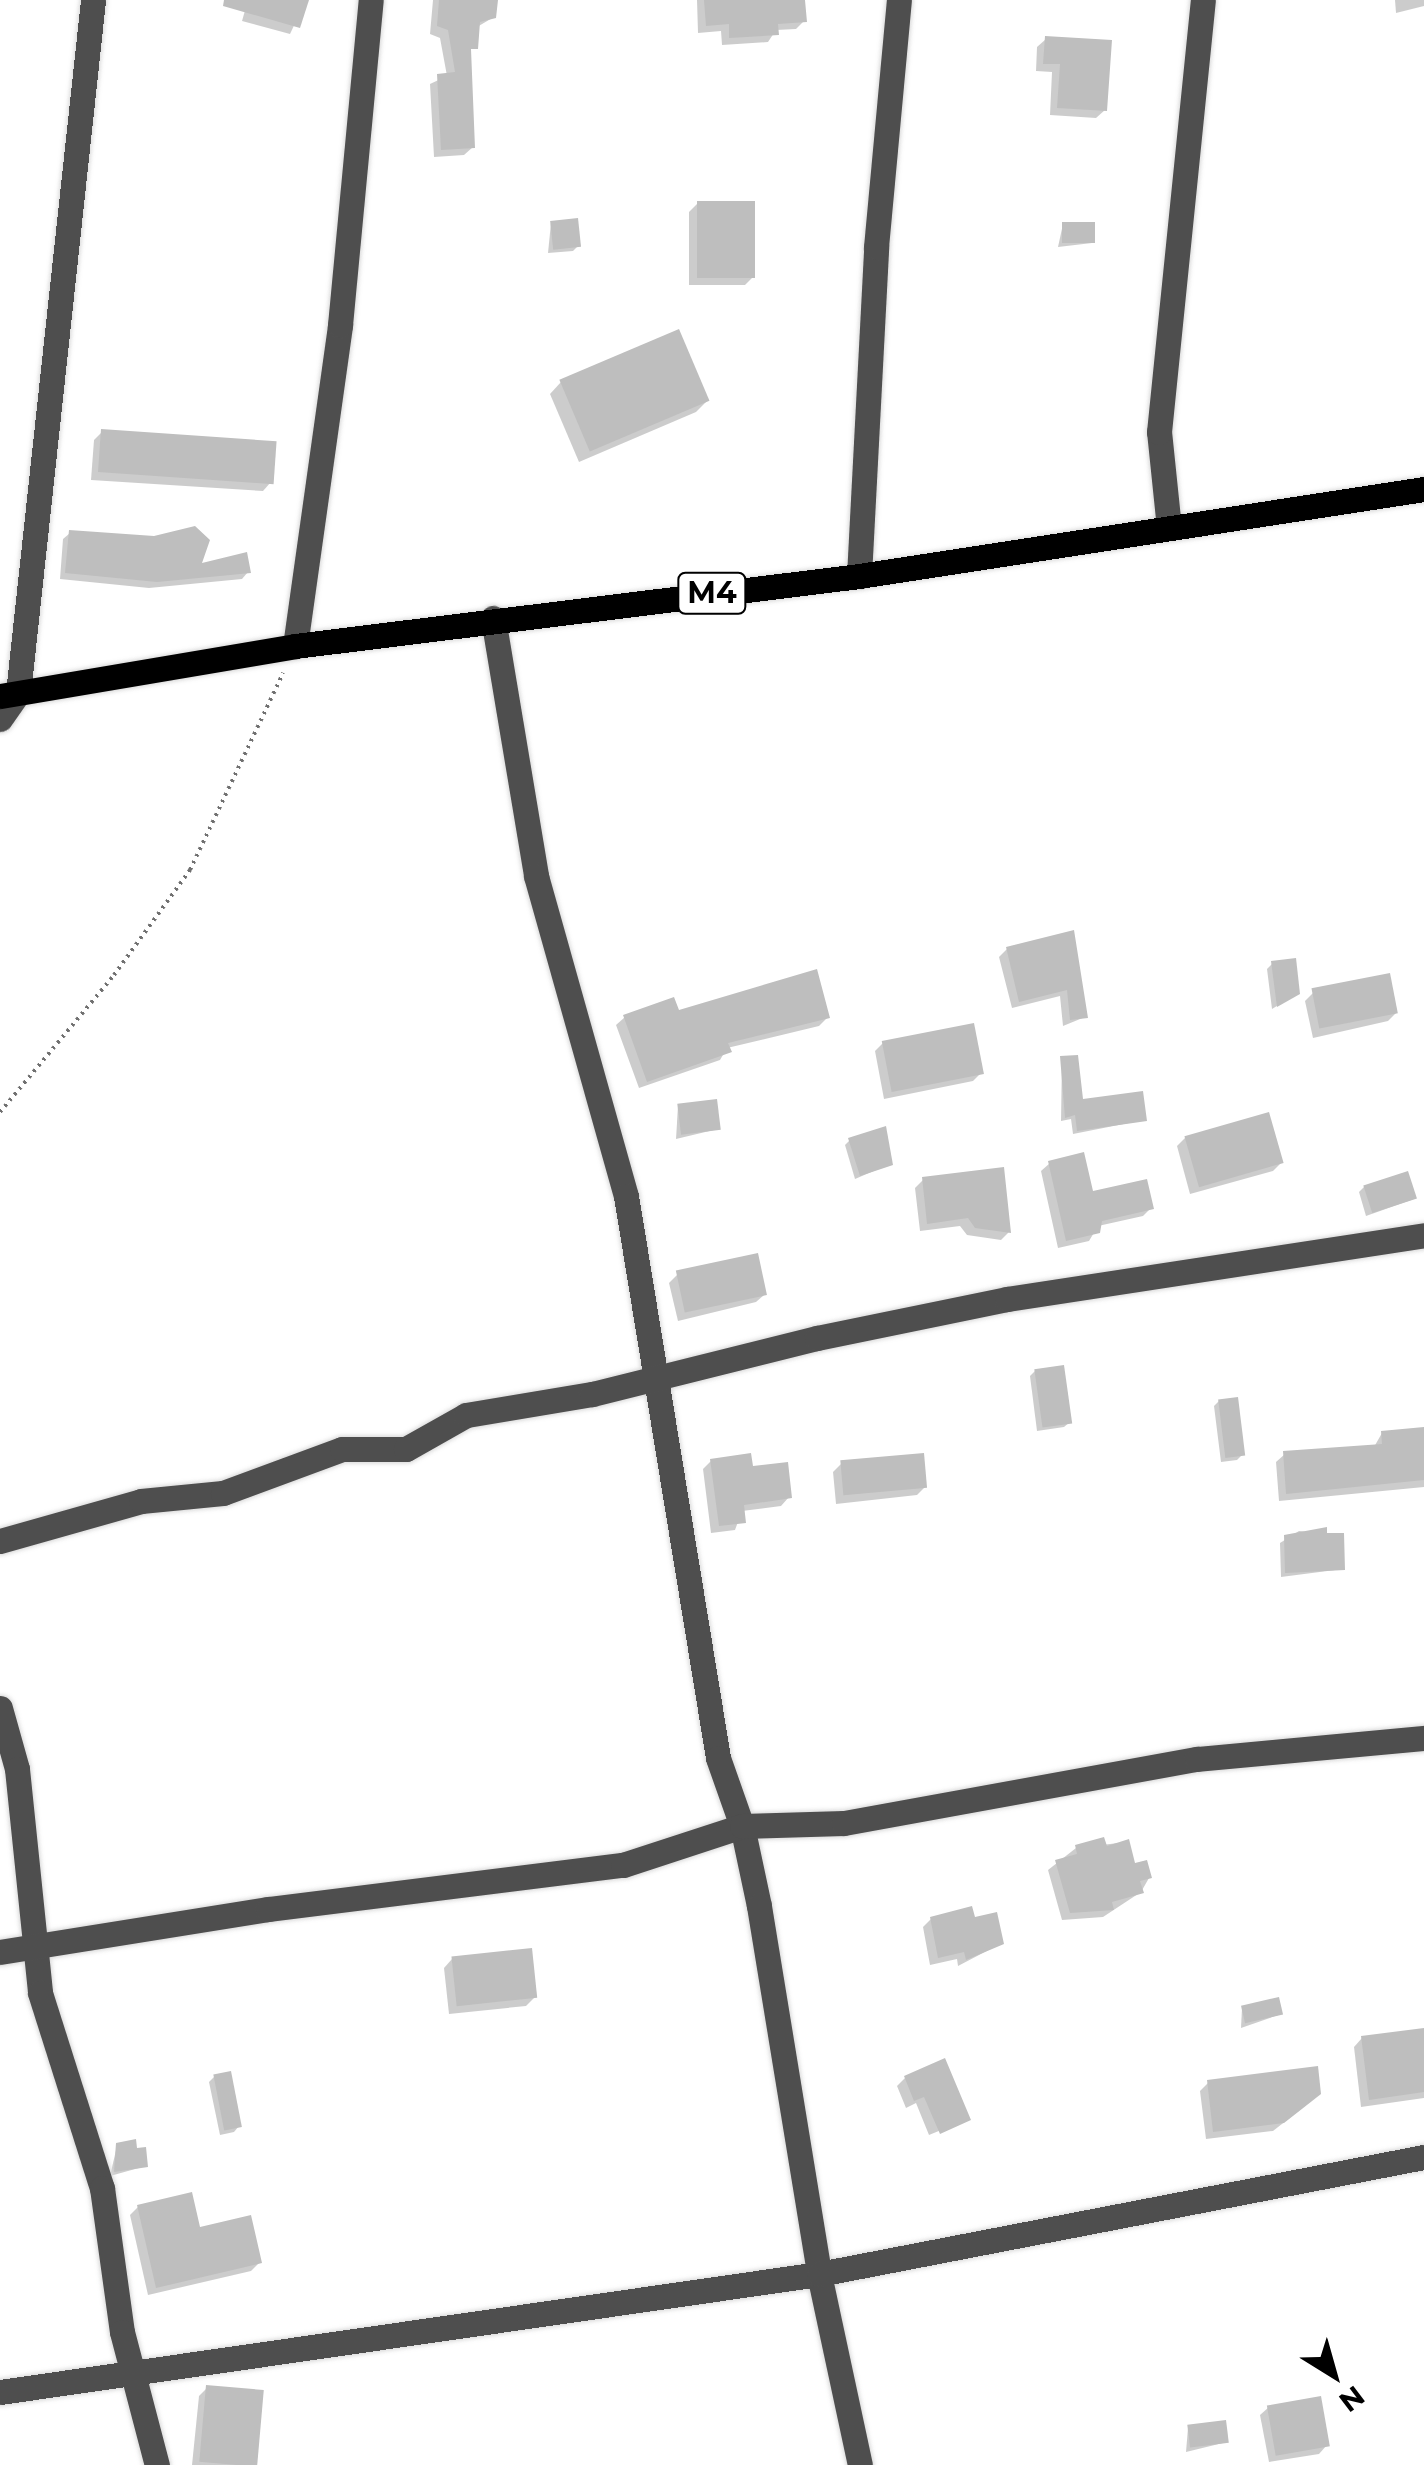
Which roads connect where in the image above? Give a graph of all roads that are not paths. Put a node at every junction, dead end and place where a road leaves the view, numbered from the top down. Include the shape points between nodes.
1 (93, 0) edge
2 (371, 0) edge
3 (899, 0) edge
4 (1203, 0) edge
5 (1424, 489) edge
6 (1169, 528) junction
7 (859, 576) junction
8 (493, 618) junction
9 (295, 646) junction
10 (9, 694) edge
11 (0, 720) edge
12 (1424, 1235) edge
13 (655, 1374) junction
14 (0, 1541) edge
15 (0, 1708) edge
16 (1424, 1738) edge
17 (742, 1826) junction
18 (39, 1947) junction
19 (0, 1952) edge
20 (1424, 2157) edge
21 (819, 2274) junction
22 (134, 2372) junction
23 (0, 2392) edge
24 (157, 2465) edge
25 (860, 2465) edge

1 - 10 street
2 - 9 street via 340,326
3 - 7 street via 876,247
4 - 6 street via 1159,432
5 - 6 main road, M4
6 - 7 main road, M4
7 - 8 main road, M4
8 - 9 main road, M4
8 - 13 street via 536,876 626,1196
9 - 10 main road, M4
10 - 11 street
12 - 13 street via 1008,1299
13 - 14 street via 592,1394 466,1415 406,1448 342,1450 224,1493 141,1502
13 - 17 street via 718,1758
15 - 18 street via 17,1769
16 - 17 street via 1197,1759 844,1823
17 - 18 street via 623,1865 268,1909
17 - 21 street
18 - 19 street
18 - 22 street via 44,2008 102,2188
20 - 21 street
21 - 22 street
21 - 25 street
22 - 23 street
22 - 24 street

